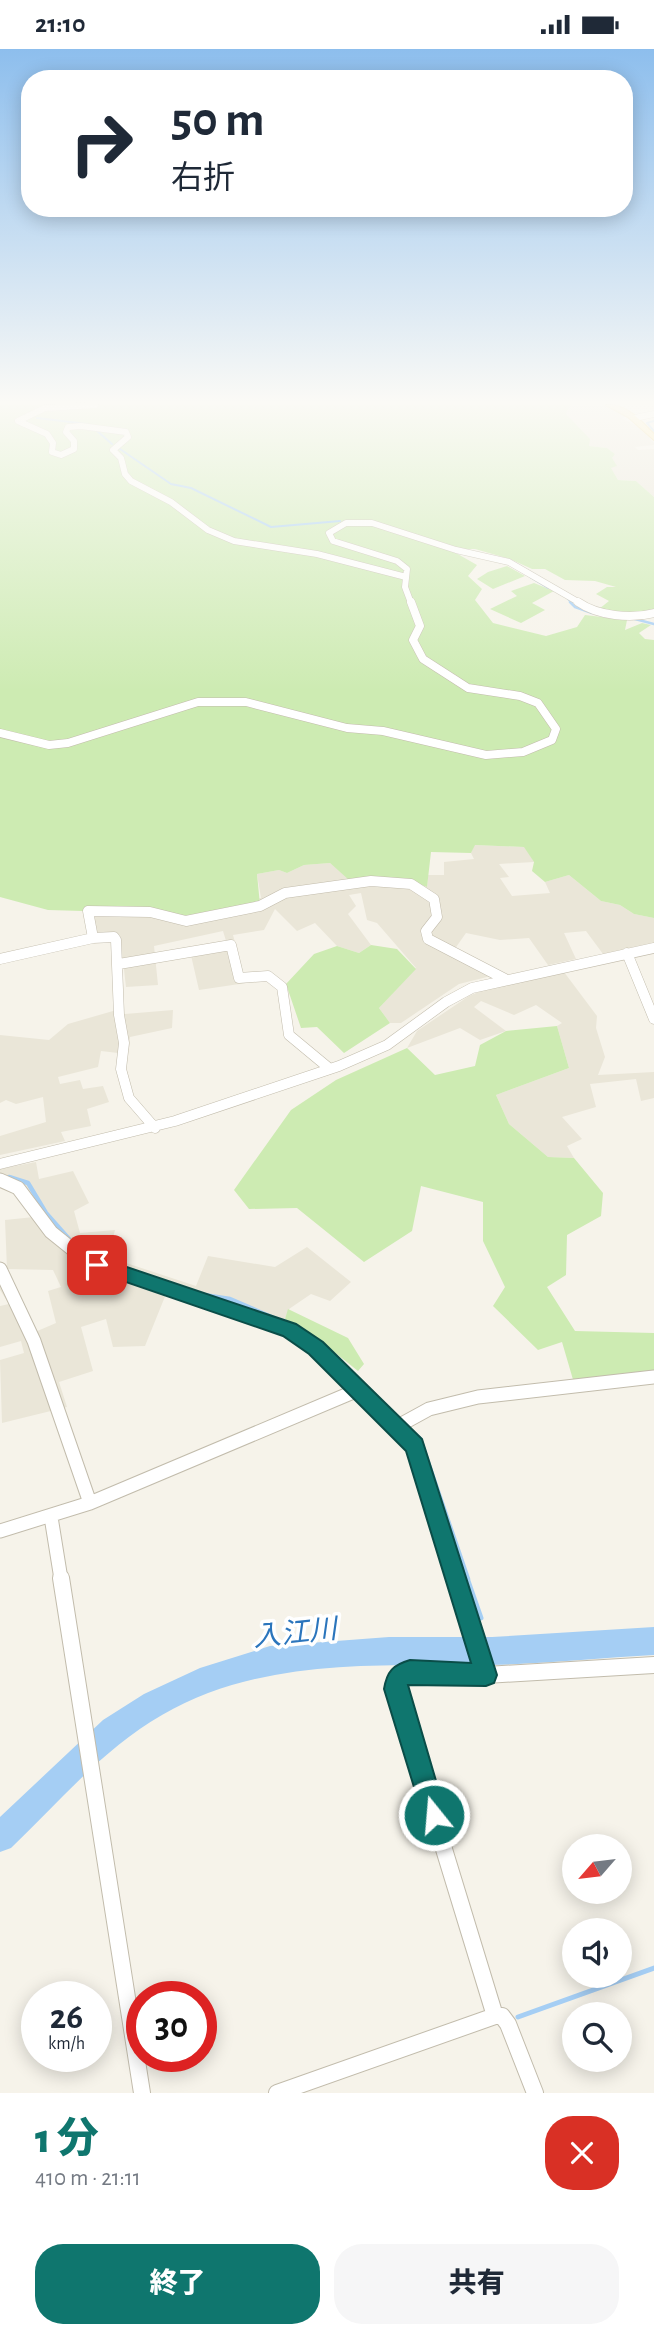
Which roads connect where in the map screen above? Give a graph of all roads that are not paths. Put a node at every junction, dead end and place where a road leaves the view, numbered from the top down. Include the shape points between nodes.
1 (168, 500) edge
2 (406, 577) junction
3 (654, 613) edge
4 (0, 733) edge
5 (93, 938) junction
6 (654, 948) edge
7 (627, 953) junction
8 (0, 959) edge
9 (119, 964) junction
10 (505, 979) junction
11 (654, 1019) edge
12 (330, 1069) junction
13 (155, 1128) junction
14 (0, 1164) edge
15 (0, 1180) edge
16 (0, 1269) edge
17 (654, 1377) edge
18 (358, 1390) junction
19 (404, 1423) junction
20 (90, 1503) junction
21 (51, 1517) junction
22 (0, 1531) edge
23 (654, 1665) edge
24 (485, 1670) junction
25 (495, 2016) junction
26 (142, 2093) edge
27 (277, 2093) edge
28 (535, 2093) edge

1 - 2 street via 201,526 226,538 317,554
2 - 3 street via 407,569 397,561 341,545 329,533 346,523 372,523 509,562 588,609 636,617
2 - 4 street via 407,597 420,626 413,639 417,652 467,688 538,703 556,729 552,740 523,753 486,755 233,700 198,702 68,743 49,745
5 - 8 street
5 - 9 street via 114,937
5 - 10 street via 88,912 150,912 186,921 260,906 285,893 371,881 411,884 434,899 437,918 426,931 428,939
6 - 7 street
7 - 10 street
7 - 11 street
9 - 12 street via 231,946 239,978 268,976 282,987 289,1035
9 - 13 street via 121,1069 129,1098
10 - 12 street via 452,997 374,1051
12 - 13 street
13 - 14 street
15 - 18 street via 18,1188 51,1232 87,1261 289,1330 316,1348
16 - 20 street via 34,1341
17 - 19 street via 478,1397 429,1409
18 - 19 street
18 - 20 street
19 - 24 street via 415,1445
20 - 21 street
21 - 22 street
21 - 26 street
23 - 24 street
24 - 25 street via 410,1672 397,1680 396,1689
25 - 27 street
25 - 28 street via 502,2016 508,2024

